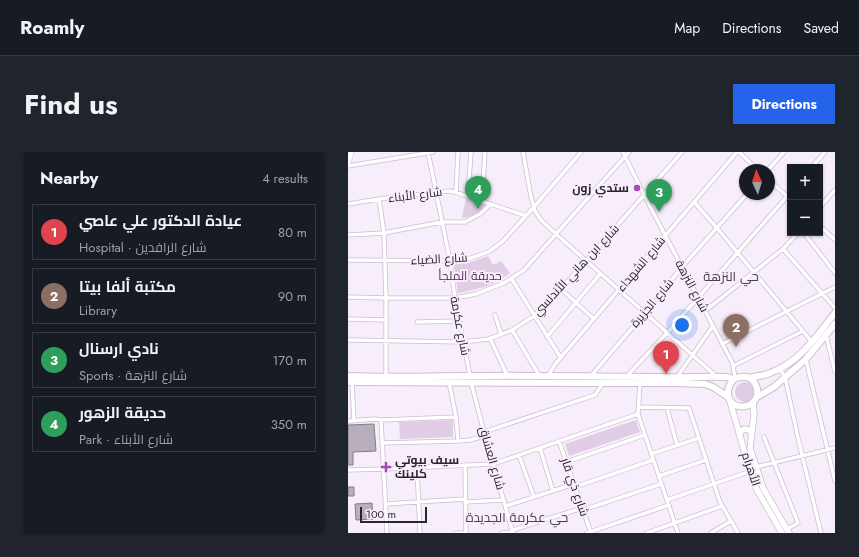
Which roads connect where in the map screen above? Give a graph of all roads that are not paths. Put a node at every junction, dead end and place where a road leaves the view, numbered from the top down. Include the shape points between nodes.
1 (351, 152) edge
2 (428, 152) edge
3 (433, 152) edge
4 (458, 152) edge
5 (471, 152) edge
6 (485, 152) edge
7 (523, 152) edge
8 (581, 152) edge
9 (623, 152) edge
10 (629, 152) edge
11 (682, 152) edge
12 (738, 152) edge
13 (784, 152) edge
14 (825, 152) edge
15 (625, 156) junction
16 (348, 163) edge
17 (751, 164) edge
18 (773, 164) edge
19 (815, 164) edge
20 (348, 166) edge
21 (775, 185) edge
22 (835, 190) edge
23 (436, 192) junction
24 (456, 192) junction
25 (787, 194) edge
26 (644, 195) junction
27 (468, 196) junction
28 (787, 198) edge
29 (379, 199) junction
30 (742, 200) edge
31 (482, 201) junction
32 (694, 202) junction
33 (348, 204) edge
34 (490, 204) junction
35 (823, 204) edge
36 (534, 207) junction
37 (526, 216) junction
38 (442, 222) junction
39 (717, 228) junction
40 (823, 229) edge
41 (384, 233) junction
42 (556, 234) junction
43 (348, 235) edge
44 (665, 236) junction
45 (795, 236) edge
46 (806, 236) edge
47 (835, 239) edge
48 (783, 250) junction
49 (738, 252) junction
50 (348, 260) edge
51 (384, 261) junction
52 (450, 261) junction
53 (586, 261) junction
54 (682, 267) junction
55 (754, 272) junction
56 (835, 272) edge
57 (600, 274) junction
58 (511, 278) junction
59 (835, 287) edge
60 (561, 289) junction
61 (619, 290) junction
62 (822, 294) junction
63 (348, 297) edge
64 (386, 298) junction
65 (455, 298) junction
66 (698, 298) junction
67 (576, 302) junction
68 (835, 308) edge
69 (705, 311) junction
70 (787, 311) junction
71 (645, 313) junction
72 (835, 313) edge
73 (496, 315) dead end
74 (534, 316) junction
75 (348, 319) edge
76 (594, 319) junction
77 (386, 320) junction
78 (459, 321) junction
79 (418, 322) dead end
80 (835, 324) edge
81 (713, 326) junction
82 (512, 330) junction
83 (803, 331) junction
84 (667, 333) junction
85 (500, 334) junction
86 (826, 335) junction
87 (547, 337) junction
88 (490, 338) junction
89 (348, 340) edge
90 (386, 341) junction
91 (463, 342) junction
92 (812, 342) junction
93 (722, 344) junction
94 (692, 355) junction
95 (561, 358) junction
96 (806, 359) junction
97 (733, 366) junction
98 (780, 369) junction
99 (835, 372) edge
100 (348, 376) edge
101 (386, 376) junction
102 (470, 376) junction
103 (507, 376) junction
104 (540, 376) junction
105 (548, 376) junction
106 (590, 377) junction
107 (626, 377) junction
108 (718, 377) junction
109 (785, 377) junction
110 (676, 378) junction
111 (749, 378) junction
112 (734, 379) junction
113 (350, 382) edge
114 (450, 382) junction
115 (472, 383) junction
116 (640, 383) junction
117 (603, 384) junction
118 (757, 397) junction
119 (729, 399) junction
120 (753, 403) junction
121 (639, 408) junction
122 (667, 408) junction
123 (638, 414) junction
124 (456, 417) junction
125 (381, 420) junction
126 (348, 421) edge
127 (354, 421) junction
128 (751, 433) junction
129 (485, 434) junction
130 (740, 434) junction
131 (645, 435) junction
132 (764, 437) dead end
133 (698, 438) junction
134 (458, 441) junction
135 (559, 441) junction
136 (382, 443) junction
137 (677, 445) junction
138 (540, 448) junction
139 (835, 448) edge
140 (828, 450) junction
141 (651, 454) junction
142 (519, 455) junction
143 (802, 456) junction
144 (653, 460) junction
145 (706, 460) junction
146 (566, 462) junction
147 (774, 463) junction
148 (493, 464) junction
149 (465, 465) junction
150 (756, 467) junction
151 (417, 468) junction
152 (384, 469) junction
153 (348, 470) edge
154 (751, 471) junction
155 (659, 476) junction
156 (835, 481) edge
157 (714, 483) junction
158 (661, 484) junction
159 (574, 485) junction
160 (553, 491) junction
161 (534, 497) junction
162 (504, 500) junction
163 (667, 500) junction
164 (465, 501) junction
165 (418, 502) junction
166 (385, 504) junction
167 (668, 504) junction
168 (506, 506) junction
169 (722, 506) junction
170 (582, 509) junction
171 (731, 521) junction
172 (675, 523) junction
173 (513, 532) edge
174 (786, 532) edge
175 (387, 533) edge
176 (420, 533) edge
177 (456, 533) edge
178 (466, 533) edge
179 (502, 533) edge
180 (589, 533) edge
181 (647, 533) edge
182 (678, 533) edge
183 (711, 533) edge
184 (738, 533) edge
185 (821, 533) edge

1 - 16 main road
2 - 3 street
2 - 20 street
2 - 23 street, شارع عكرمة
4 - 24 street
5 - 27 street
6 - 31 street
7 - 36 street
8 - 36 street, شارع الضياء
9 - 15 street, شارع النزهة
10 - 15 street
11 - 26 street, شارع ابن هاني الأندلسي
12 - 17 street
12 - 32 street, شارع الشهداء
13 - 18 street
14 - 19 street
15 - 26 street, شارع النزهة
15 - 42 street
21 - 25 street
22 - 35 street
23 - 24 street, شارع الأبناء
23 - 29 street, شارع الأبناء
23 - 38 street, شارع عكرمة
24 - 27 street, شارع الأبناء
26 - 44 street, شارع النزهة
26 - 53 street, شارع ابن هاني الأندلسي
27 - 31 street, شارع الأبناء
28 - 49 street
29 - 33 street, شارع الأبناء
29 - 41 street
30 - 39 street, شارع الجزيرة
31 - 34 street, شارع الأبناء
32 - 39 street
32 - 44 street, شارع الشهداء
34 - 37 street, شارع الأبناء
34 - 38 street via 466,222
36 - 37 street, شارع الضياء
36 - 42 street via 541,220
37 - 52 street, شارع الضياء via 502,242 488,252 468,259
38 - 41 street
38 - 52 street, شارع عكرمة
39 - 49 street
39 - 54 street, شارع الجزيرة
40 - 47 street
41 - 43 street
41 - 51 street
42 - 53 street
42 - 58 street via 524,270
44 - 54 street, شارع النزهة
44 - 61 street, شارع الشهداء
45 - 48 street
46 - 56 street
48 - 55 street
48 - 62 street
49 - 55 street
49 - 66 street
50 - 51 street, شارع الضياء
51 - 52 street, شارع الضياء
51 - 64 street
52 - 65 street, شارع عكرمة
53 - 57 street
53 - 60 street, شارع ابن هاني الأندلسي
54 - 66 street, شارع النزهة
54 - 71 street, شارع الجزيرة
55 - 69 street
55 - 70 street
57 - 61 street
57 - 67 street
58 - 65 street via 476,294
58 - 74 street
59 - 62 street
60 - 67 street
60 - 74 street, شارع ابن هاني الأندلسي
61 - 71 street
61 - 76 street, شارع الشهداء
62 - 68 street
62 - 70 street
63 - 64 street
64 - 65 street
64 - 77 street
65 - 78 street, شارع عكرمة
66 - 69 street, شارع النزهة
66 - 84 street
67 - 76 street
67 - 87 street
69 - 81 street, شارع النزهة
70 - 83 street
70 - 93 street
71 - 84 street
71 - 106 street, شارع الجزيرة
72 - 92 highway
73 - 85 street
74 - 82 street, شارع ابن هاني الأندلسي
74 - 87 street
75 - 77 street
76 - 95 street, شارع الشهداء
77 - 90 street
78 - 79 street
78 - 91 street, شارع عكرمة
80 - 86 highway
81 - 93 street, شارع النزهة
81 - 94 street
82 - 85 street, شارع ابن هاني الأندلسي
82 - 104 street
83 - 92 street
83 - 97 street
84 - 94 street
84 - 107 street
85 - 88 street, شارع ابن هاني الأندلسي
86 - 96 highway
86 - 99 street
87 - 95 street
88 - 91 street, شارع ابن هاني الأندلسي
88 - 103 street
89 - 90 street, شارع ابن هاني الأندلسي
90 - 91 street, شارع ابن هاني الأندلسي
90 - 101 street
91 - 102 street, شارع عكرمة
92 - 98 highway
93 - 97 street, شارع النزهة
94 - 108 street
94 - 110 street
95 - 105 street, شارع الشهداء
96 - 109 highway
96 - 140 street
97 - 112 street, شارع النزهة
98 - 109 street
98 - 111 highway
100 - 101 highway
101 - 102 highway
102 - 103 highway
102 - 115 street, شارع عكرمة
103 - 104 highway
104 - 105 highway
105 - 106 highway
106 - 107 highway
107 - 110 highway
108 - 110 highway
108 - 112 highway
109 - 118 highway
109 - 143 street
111 - 112 highway via 744,376
111 - 118 highway via 757,386
112 - 119 highway via 728,387
113 - 114 highway
113 - 127 street
114 - 115 highway
114 - 124 street
115 - 117 highway
115 - 129 street, شارع العشاق
116 - 117 highway
116 - 119 highway via 705,384
116 - 121 street
117 - 129 street via 595,395
118 - 120 highway
119 - 120 highway via 741,407
119 - 130 main road, الأهرام
120 - 128 main road, الأهرام
121 - 122 street
121 - 123 street
122 - 133 street via 688,408
122 - 137 street
123 - 131 street
123 - 135 street
124 - 125 street
124 - 134 street
125 - 127 street
125 - 136 street
126 - 127 street
128 - 130 main road via 745,429
128 - 150 main road, الأهرام via 750,448
129 - 134 street via 470,440
129 - 148 street, شارع العشاق
130 - 154 main road, الأهرام
131 - 141 street
131 - 146 street
132 - 147 street
133 - 137 street
133 - 145 street
134 - 136 street
135 - 138 street
135 - 146 street, شارع ذي قار
136 - 152 street
137 - 141 street
138 - 142 street
138 - 160 street
139 - 140 street
140 - 143 street
140 - 156 street
141 - 144 street
142 - 148 street
142 - 161 street
143 - 147 street
143 - 185 street
144 - 155 street
144 - 159 street
145 - 155 street
145 - 157 street
146 - 159 street, شارع ذي قار
147 - 150 street
147 - 174 street via 798,523
148 - 149 street
148 - 162 street, شارع العشاق
149 - 151 street
149 - 164 street
150 - 174 main road, الأهرام via 763,488
151 - 152 street
151 - 165 street
152 - 153 street
152 - 166 street
154 - 157 street
154 - 174 main road, الأهرام via 757,490
155 - 158 street
157 - 163 street
157 - 169 street
158 - 163 street
158 - 170 street
159 - 160 street
159 - 170 street, شارع ذي قار
160 - 161 street
161 - 168 street
162 - 164 street
162 - 168 street, شارع العشاق
163 - 167 street
164 - 165 street
164 - 178 street
165 - 166 street
165 - 176 street
166 - 175 street
167 - 172 street
167 - 180 street
168 - 173 street, شارع العشاق
169 - 171 street
169 - 172 street
170 - 173 street
170 - 180 street, شارع ذي قار
171 - 183 street
171 - 184 street
172 - 181 street
172 - 182 street
173 - 179 street
177 - 178 street

